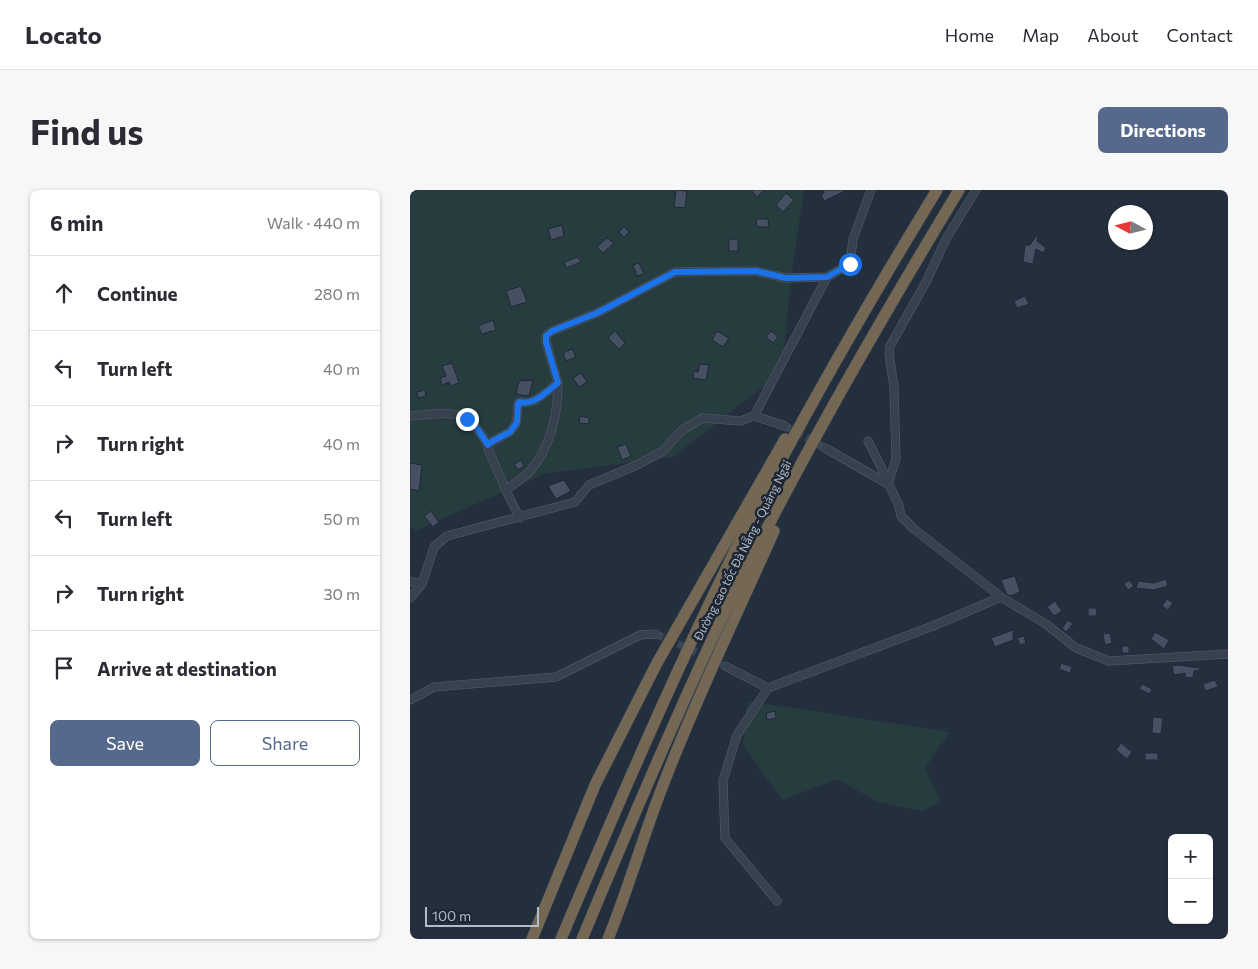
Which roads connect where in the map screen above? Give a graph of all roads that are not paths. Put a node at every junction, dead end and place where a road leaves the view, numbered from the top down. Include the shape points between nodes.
1 (871, 190) edge
2 (937, 190) edge
3 (960, 190) edge
4 (976, 190) edge
5 (827, 277) junction
6 (872, 296) junction
7 (558, 383) junction
8 (410, 416) edge
9 (754, 416) junction
10 (824, 420) junction
11 (785, 426) tunnel mouth
12 (868, 441) dead end
13 (488, 445) junction
14 (825, 448) tunnel mouth
15 (888, 484) junction
16 (506, 490) junction
17 (520, 518) junction
18 (410, 581) edge
19 (422, 584) junction
20 (1001, 597) junction
21 (410, 598) edge
22 (656, 634) tunnel mouth
23 (1228, 654) edge
24 (725, 666) dead end
25 (768, 688) junction
26 (410, 700) edge
27 (777, 901) dead end
28 (532, 939) edge
29 (561, 939) edge
30 (582, 939) edge
31 (608, 939) edge

1 - 5 street via 853,239 850,264
2 - 6 highway, Đường cao tốc Đà Nẵng - Quảng Ngãi
3 - 10 highway, Đường cao tốc Đà Nẵng - Quảng Ngãi
4 - 15 street via 946,239 890,346 896,458
5 - 7 street via 786,278 756,271 675,272 546,336
5 - 9 street
6 - 28 highway via 799,413 657,663 595,785
6 - 29 highway, Đường cao tốc Đà Nẵng - Quảng Ngãi via 783,457 706,610
7 - 13 street via 532,402 519,402 517,422 510,432
7 - 16 street via 557,412 545,447 531,470
8 - 13 street via 460,415 474,424
9 - 11 street
9 - 17 street via 740,421 703,418 682,430 663,451 589,486 575,502
10 - 30 highway, Đường cao tốc Đà Nẵng - Quảng Ngãi via 719,626
10 - 31 highway via 666,776
12 - 15 street
13 - 16 street
14 - 15 street
15 - 20 street via 901,516
16 - 17 street
17 - 19 street via 446,536 434,547
18 - 19 street
19 - 21 street
20 - 23 street via 1046,624 1076,648 1109,661
20 - 25 street
22 - 26 street via 640,635 556,677 434,687
24 - 25 street
25 - 27 street via 737,735 723,781 725,838

